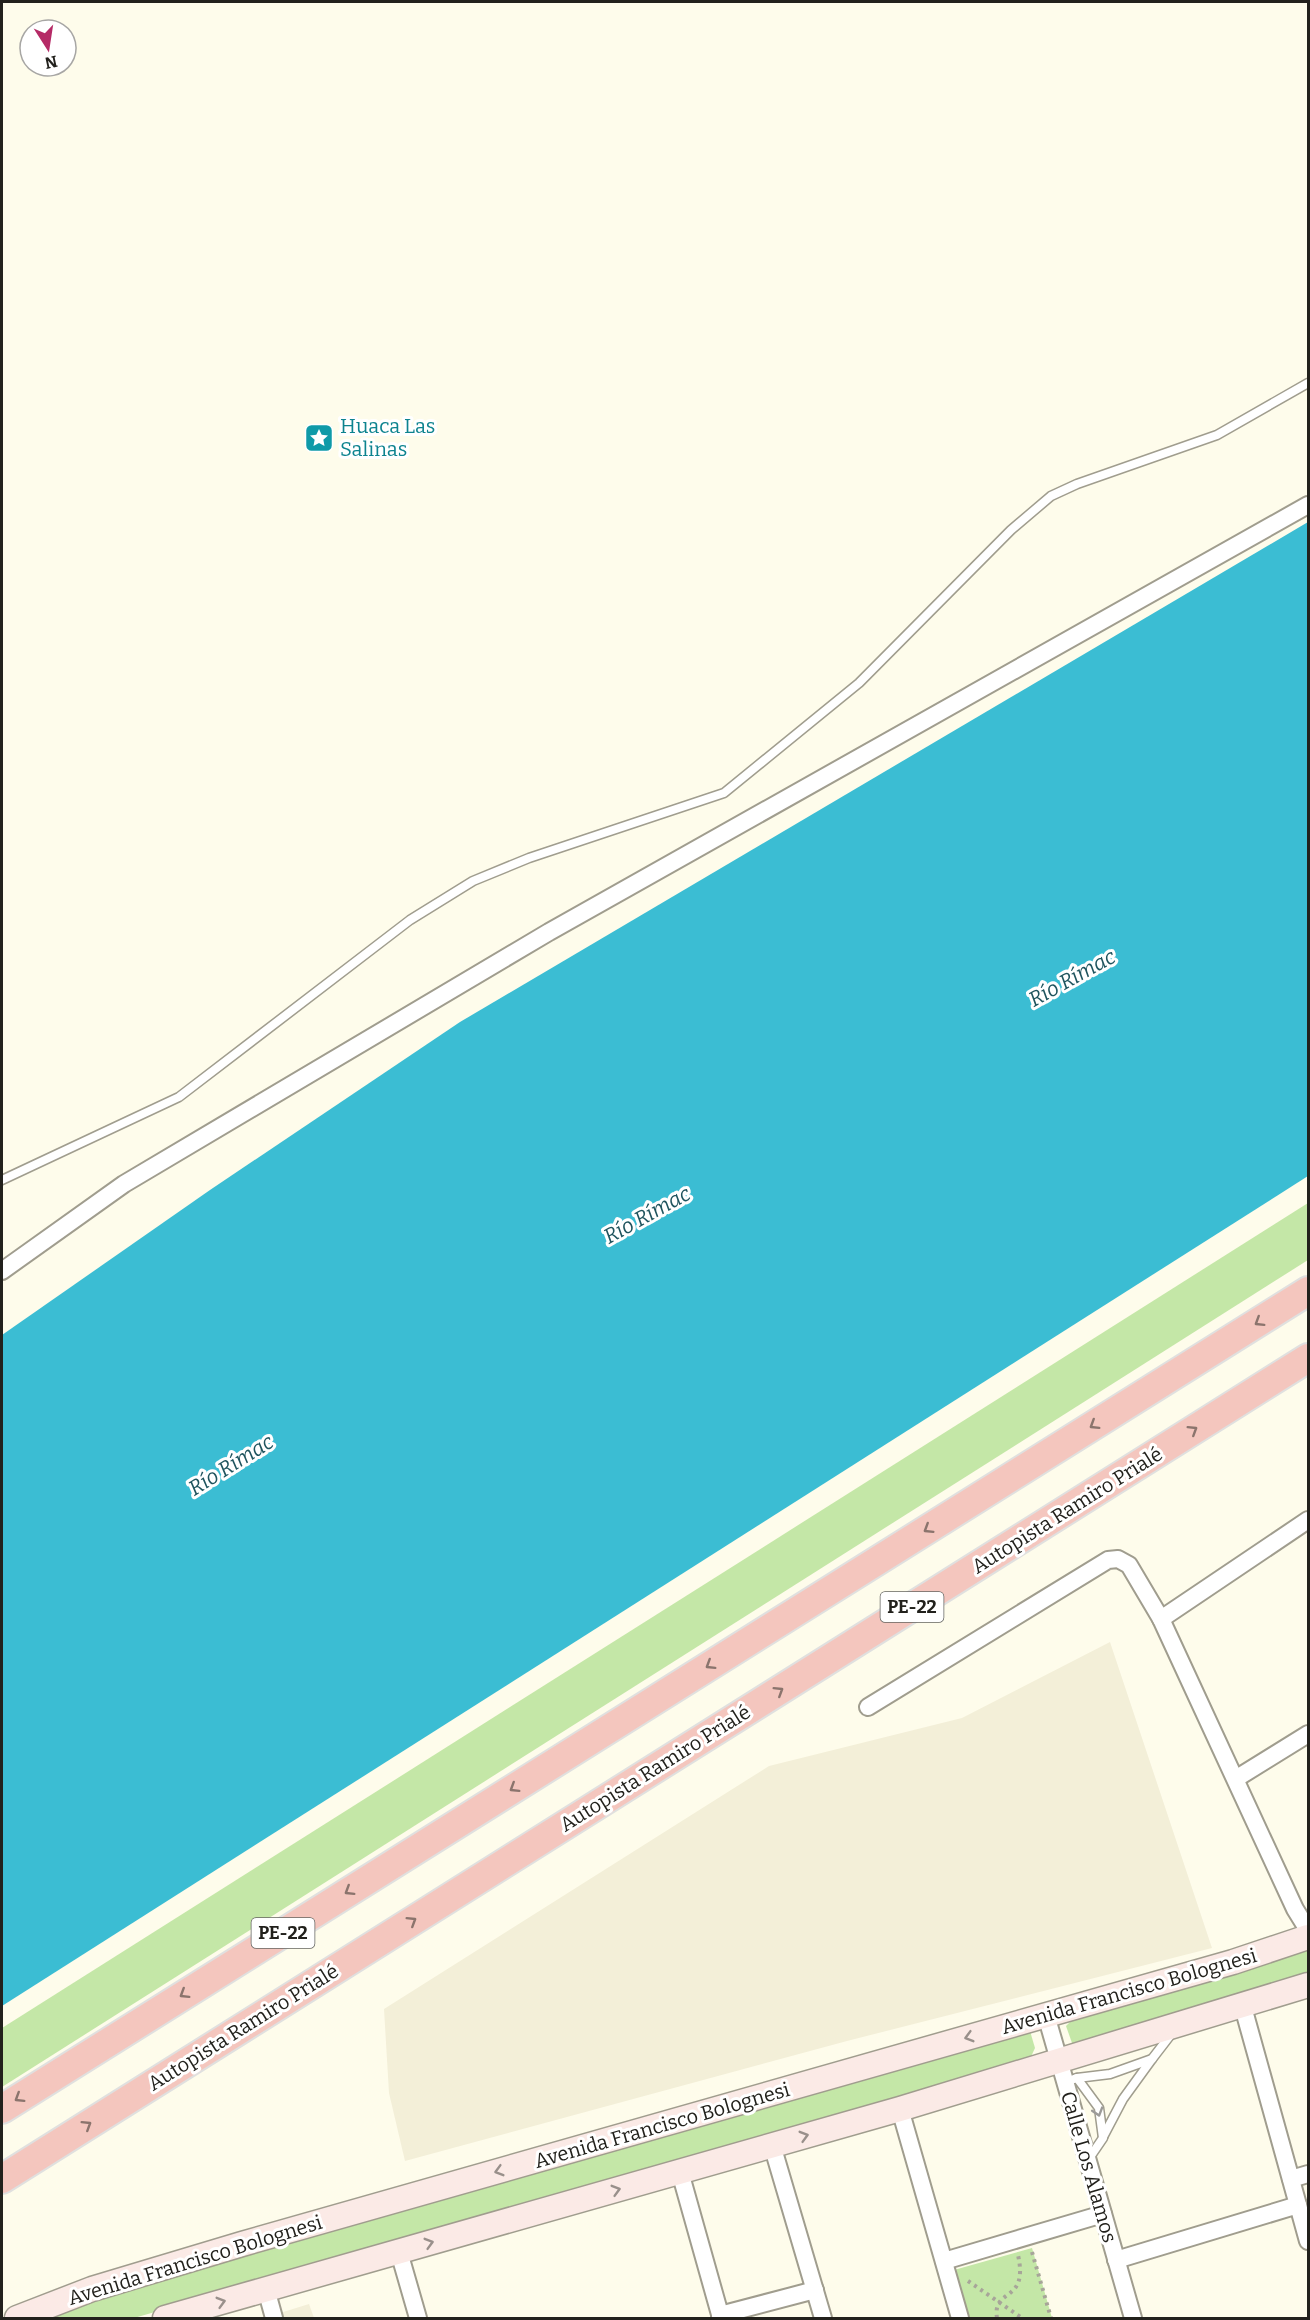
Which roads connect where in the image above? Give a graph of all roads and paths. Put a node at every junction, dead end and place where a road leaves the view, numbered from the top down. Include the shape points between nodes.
1 (1308, 383) edge
2 (1308, 505) edge
3 (2, 1180) edge
4 (2, 1271) edge
5 (1308, 1291) edge
6 (1308, 1358) edge
7 (1308, 1520) edge
8 (1161, 1619) junction
9 (868, 1707) dead end
10 (1308, 1734) edge
11 (1237, 1778) junction
12 (1308, 1930) edge
13 (1308, 1937) edge
14 (1308, 1985) edge
15 (1243, 2007) junction
16 (1046, 2015) junction
17 (1178, 2026) junction
18 (1152, 2059) junction
19 (1067, 2074) junction
20 (2, 2109) edge
21 (900, 2109) junction
22 (1103, 2138) junction
23 (772, 2145) junction
24 (1087, 2160) junction
25 (680, 2172) junction
26 (1308, 2174) edge
27 (2, 2179) edge
28 (1291, 2179) junction
29 (1299, 2205) junction
30 (1103, 2214) junction
31 (1308, 2241) edge
32 (399, 2252) junction
33 (1018, 2254) junction
34 (1007, 2257) dead end
35 (1116, 2260) junction
36 (944, 2261) junction
37 (960, 2275) dead end
38 (266, 2289) junction
39 (815, 2289) junction
40 (998, 2303) junction
41 (721, 2317) edge
42 (17, 2319) edge
43 (165, 2319) edge
44 (274, 2319) edge
45 (418, 2319) edge
46 (824, 2319) edge
47 (960, 2319) edge
48 (997, 2319) edge
49 (1022, 2319) edge
50 (1051, 2319) edge
51 (1133, 2319) edge

1 - 3 lane via 1217,435 1051,496 1011,530 859,683 724,793 529,858 473,881 410,920 179,1097
2 - 4 street via 539,938 124,1184
5 -> 20 highway, PE-22
27 -> 6 highway, Autopista Ramiro Prialé / PE-22
7 - 8 street
8 - 9 street via 1129,1565 1108,1560
8 - 11 street
10 - 11 street
11 - 12 street
13 - 16 main road, Avenida Francisco Bolognesi
14 - 15 main road
15 - 17 main road
15 - 28 street
16 - 19 street, Calle Los Alamos
16 -> 42 main road, Avenida Francisco Bolognesi via 219,2251 92,2289
17 - 18 lane
17 - 19 main road
18 - 19 lane via 1110,2074
18 - 22 lane via 1123,2099
19 - 21 main road
19 -> 22 lane via 1099,2108
19 - 24 street, Calle Los Alamos
23 -> 21 main road
21 - 36 street
22 - 24 lane
23 - 25 main road
23 - 39 street
24 - 30 street, Calle Los Alamos
32 -> 25 main road
25 - 41 street
26 - 28 street
28 - 29 street
29 - 31 street
29 - 35 street
30 - 35 street, Calle Los Alamos
30 - 36 street
32 - 38 main road
32 - 45 street
33 - 34 path
33 - 40 path via 1021,2279
33 - 50 path via 1032,2251
35 - 51 street, Calle Los Alamos
36 - 47 street
37 - 40 path
43 -> 38 main road
38 - 44 street
39 - 41 street
39 - 46 street
40 - 48 path
40 - 49 path

